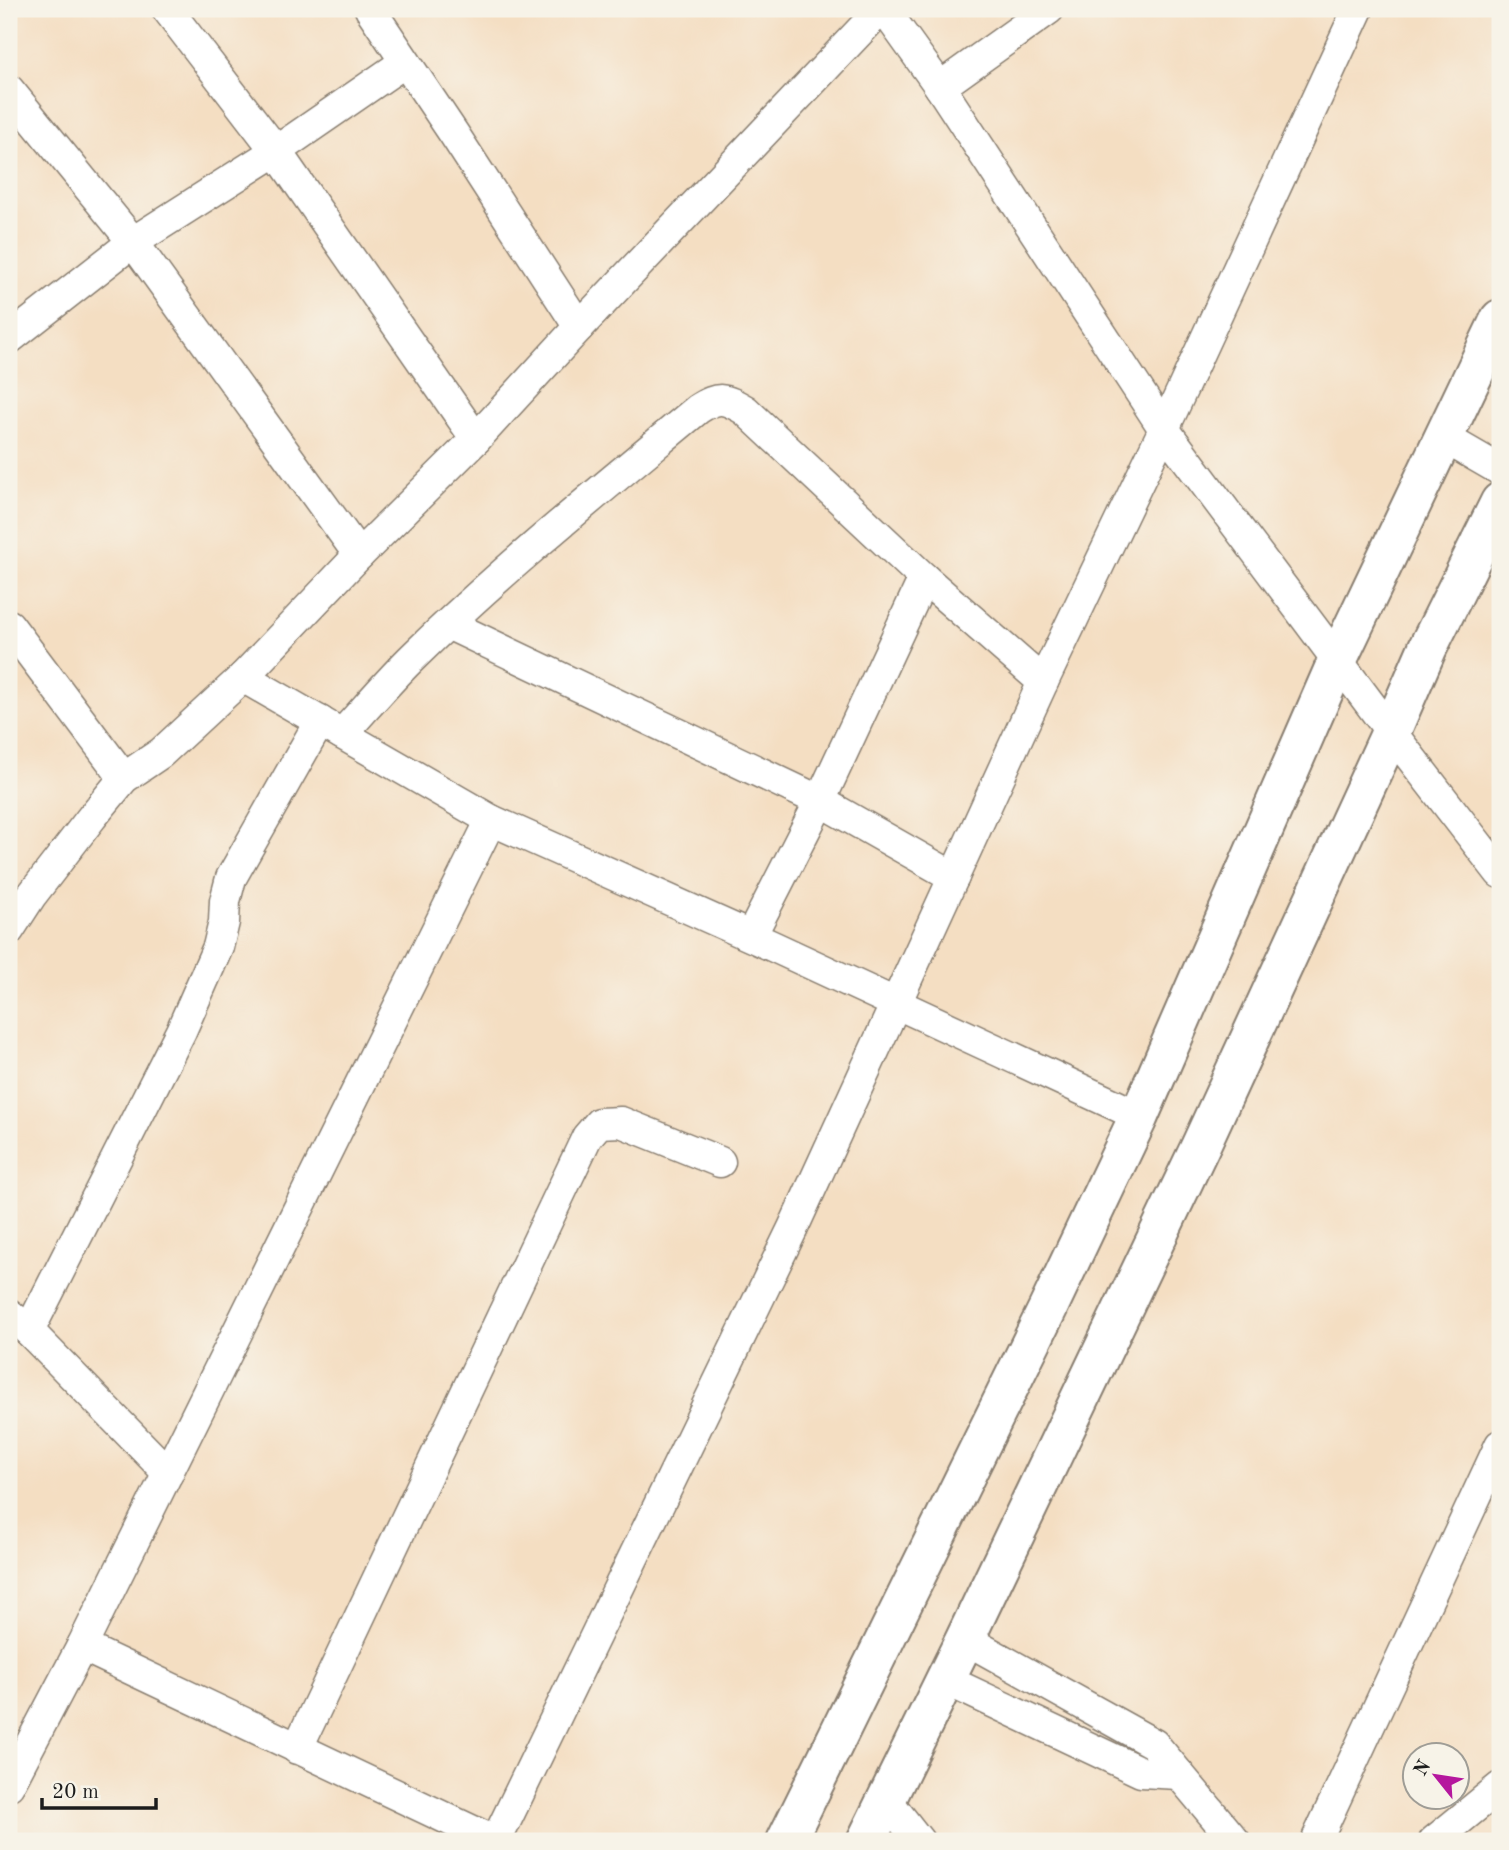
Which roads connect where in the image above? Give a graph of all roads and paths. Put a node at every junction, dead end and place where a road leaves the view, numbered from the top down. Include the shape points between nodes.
1 (167, 9) edge
2 (370, 9) edge
3 (882, 9) edge
4 (1049, 9) edge
5 (1358, 9) edge
6 (405, 62) junction
7 (940, 87) junction
8 (9, 90) edge
9 (276, 151) junction
10 (133, 242) junction
11 (1500, 319) edge
12 (579, 327) junction
13 (9, 339) edge
14 (1164, 429) junction
15 (1443, 437) junction
16 (476, 439) junction
17 (1500, 470) edge
18 (1500, 502) edge
19 (359, 555) junction
20 (924, 578) junction
21 (448, 624) junction
22 (9, 625) edge
23 (1338, 659) junction
24 (243, 677) junction
25 (1043, 682) junction
26 (331, 728) junction
27 (1391, 732) junction
28 (124, 778) junction
29 (820, 801) junction
30 (491, 820) junction
31 (1500, 873) edge
32 (954, 877) junction
33 (9, 930) edge
34 (751, 936) junction
35 (896, 1004) junction
36 (1139, 1116) junction
37 (720, 1162) dead end
38 (19, 1322) edge
39 (1500, 1445) edge
40 (168, 1473) junction
41 (965, 1639) junction
42 (82, 1646) junction
43 (944, 1679) junction
44 (298, 1749) junction
45 (1179, 1774) junction
46 (9, 1784) edge
47 (1500, 1787) edge
48 (886, 1799) junction
49 (495, 1841) edge
50 (786, 1841) edge
51 (866, 1841) edge
52 (919, 1841) edge
53 (1235, 1841) edge
54 (1316, 1841) edge
55 (1434, 1841) edge

1 - 9 street
2 - 6 street
3 - 7 street
3 - 12 street
4 - 7 street
5 - 14 street
6 - 9 street
6 - 12 street
7 - 14 street
8 - 10 street
9 - 10 street
9 - 16 street
10 - 13 street
10 - 19 street
11 - 15 main road
12 - 16 street
14 - 23 street
14 - 25 street
15 - 17 street
15 - 23 main road
16 - 19 street
18 - 27 main road
19 - 24 street
20 - 21 street via 746,410 729,401 713,400 558,525
20 - 25 street
20 - 29 street
21 - 26 street
21 - 29 street
22 - 28 street
23 - 27 street
23 - 36 main road
24 - 26 street
24 - 28 street via 161,752
25 - 32 street
26 - 30 street
26 - 38 street via 231,878 218,947 181,1031
27 - 31 street
27 - 41 main road via 1200,1147
28 - 33 street
29 - 32 street
29 - 34 street
30 - 34 street
30 - 40 street
32 - 35 street
34 - 35 street
35 - 36 street
35 - 49 street via 793,1228
36 - 50 main road
37 - 44 street via 621,1122 599,1123 586,1137
38 - 40 street
39 - 54 street
40 - 42 street
41 - 43 main road
41 - 45 street via 1154,1744
42 - 44 street
42 - 46 street
43 - 45 street via 1141,1772
43 - 48 main road
44 - 49 street
45 - 53 street
47 - 55 street
48 - 51 main road
48 - 52 street

